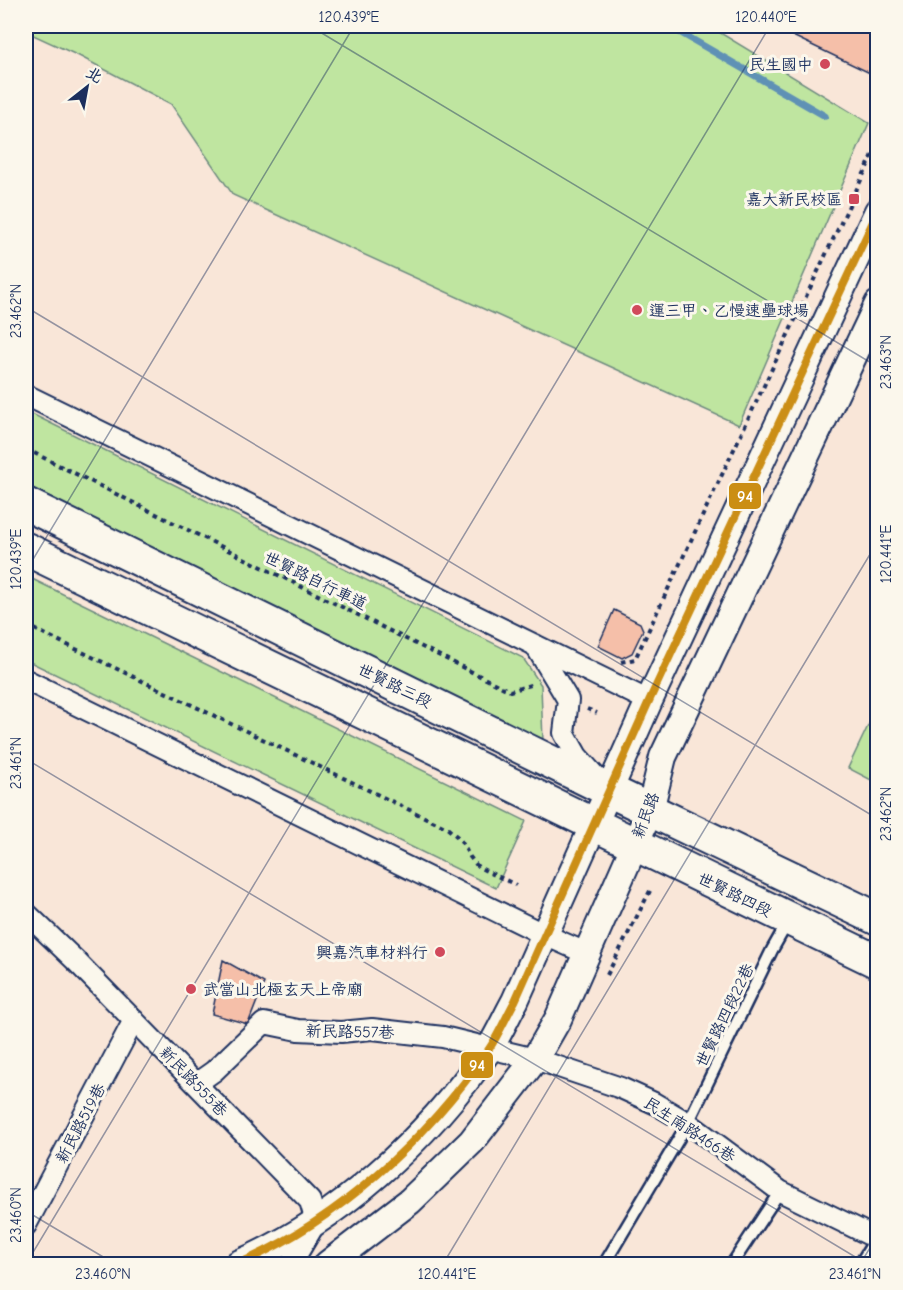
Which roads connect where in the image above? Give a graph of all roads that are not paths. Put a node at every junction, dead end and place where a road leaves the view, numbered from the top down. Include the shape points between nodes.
1 (878, 211) edge
2 (878, 304) edge
3 (26, 395) edge
4 (26, 504) edge
5 (26, 549) edge
6 (535, 645) junction
7 (26, 680) edge
8 (649, 700) junction
9 (610, 791) junction
10 (650, 810) junction
11 (593, 825) junction
12 (634, 845) junction
13 (26, 913) edge
14 (878, 919) edge
15 (789, 920) junction
16 (545, 935) junction
17 (588, 954) junction
18 (878, 962) edge
19 (134, 1020) junction
20 (490, 1047) junction
21 (535, 1059) junction
22 (197, 1083) junction
23 (688, 1123) junction
24 (780, 1191) junction
25 (316, 1222) junction
26 (26, 1225) edge
27 (875, 1233) edge
28 (606, 1261) dead end
29 (238, 1264) edge
30 (291, 1264) edge
31 (328, 1264) edge
32 (732, 1264) edge
33 (860, 1264) edge

1 - 8 street
2 - 10 street, 新民路 via 663,757
3 - 6 street
4 - 9 main road, 世賢路三段
5 - 11 main road
6 - 8 street
6 - 9 street via 568,700 564,733 577,756
7 - 16 street
8 - 9 street
9 - 10 main road
9 - 11 street
10 - 12 street, 新民路
10 - 14 main road
11 - 12 main road, 世賢路四段
11 - 16 street
12 - 15 main road, 世賢路四段
12 - 17 street, 新民路
13 - 19 street, 新民路555巷
15 - 18 main road, 世賢路四段
15 - 23 lane, 世賢路四段22巷
16 - 17 street
16 - 20 street
17 - 21 street, 新民路
19 - 22 street, 新民路555巷
19 - 26 street, 新民路519巷
20 - 21 street, 民生南路466巷
20 - 22 street, 新民路557巷 via 372,1029 298,1030 264,1023
20 - 25 street via 454,1096 380,1174
21 - 23 street, 民生南路466巷 via 621,1088
21 - 31 street, 新民路 via 472,1141 410,1201
22 - 25 street, 新民路555巷 via 310,1201
23 - 24 street, 民生南路466巷
23 - 28 lane, 世賢路四段22巷
24 - 27 street, 民生南路466巷
24 - 32 lane
25 - 29 street
25 - 30 street
27 - 33 lane

